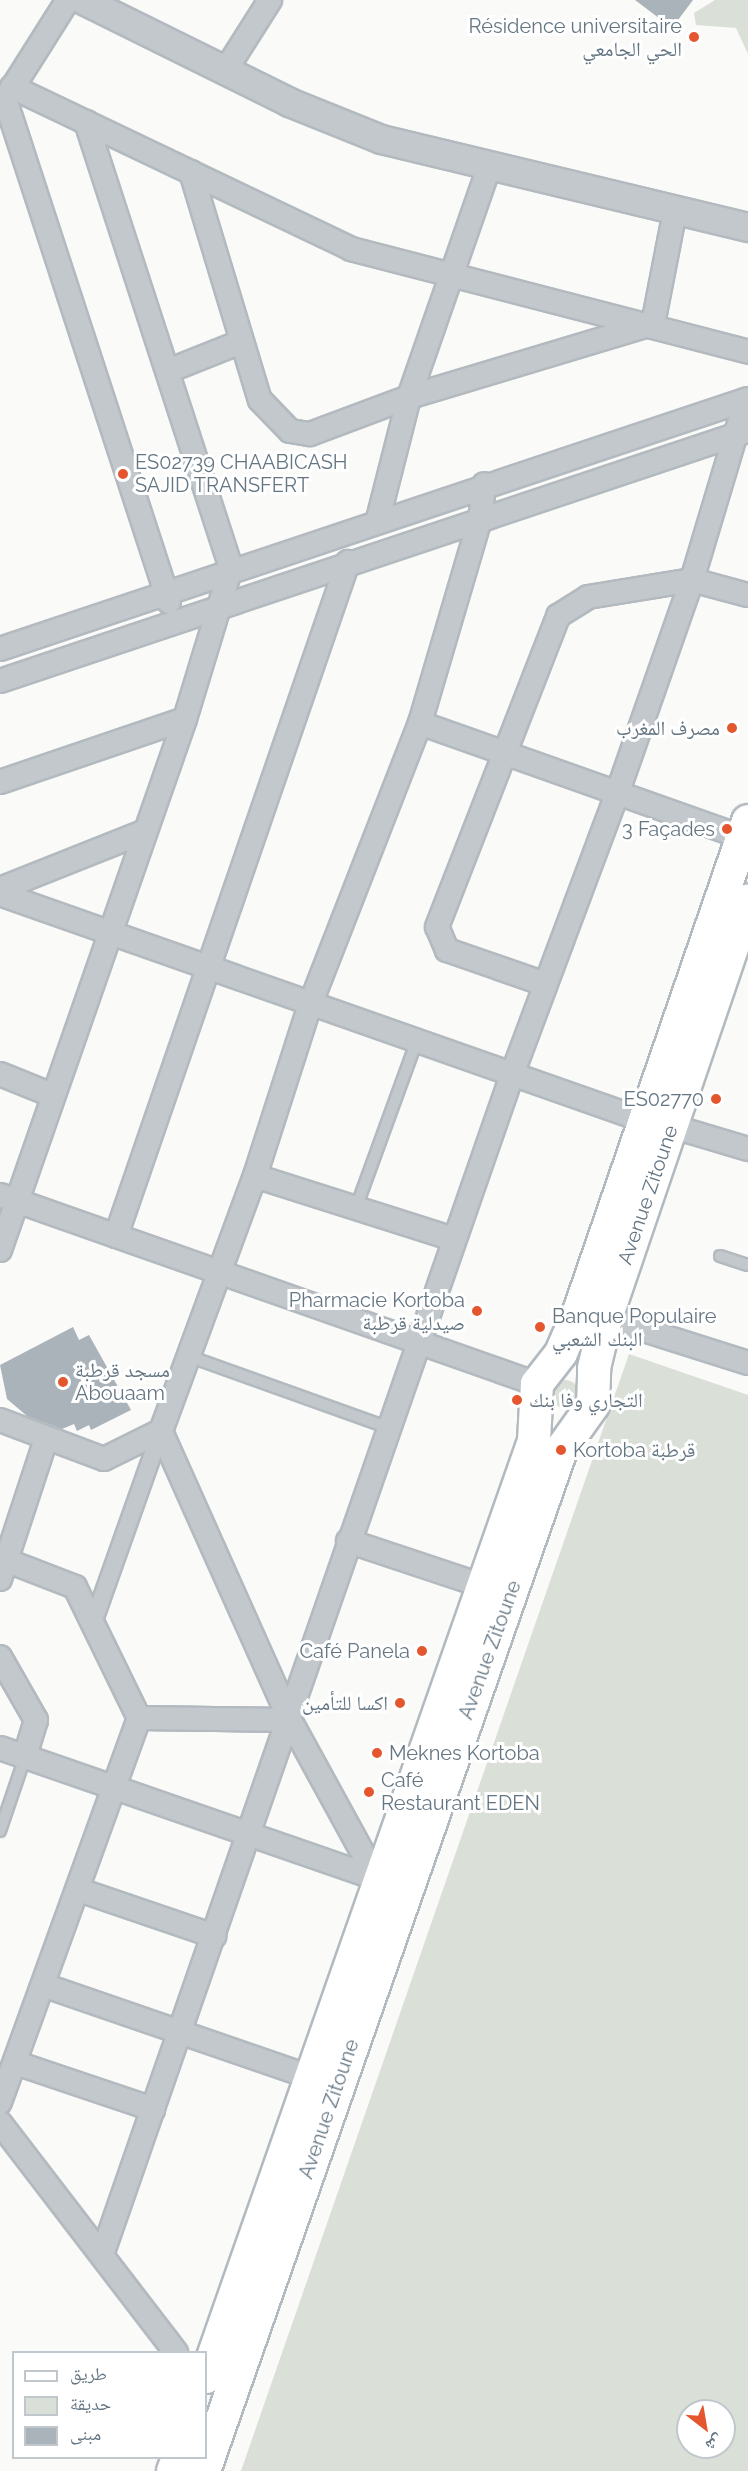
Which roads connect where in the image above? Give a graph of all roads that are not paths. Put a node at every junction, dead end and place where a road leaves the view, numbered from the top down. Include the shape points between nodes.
1 (68, 0) edge
2 (82, 0) edge
3 (270, 0) edge
4 (225, 71) junction
5 (6, 97) edge
6 (86, 122) junction
7 (489, 166) junction
8 (191, 172) junction
9 (675, 211) junction
10 (748, 227) edge
11 (451, 273) junction
12 (653, 324) junction
13 (241, 342) junction
14 (748, 352) edge
15 (168, 371) junction
16 (409, 397) junction
17 (747, 399) edge
18 (741, 433) edge
19 (484, 484) junction
20 (378, 519) junction
21 (480, 519) junction
22 (348, 562) junction
23 (231, 568) junction
24 (692, 580) junction
25 (166, 589) junction
26 (748, 596) edge
27 (224, 604) junction
28 (173, 621) junction
29 (0, 648) edge
30 (0, 681) edge
31 (185, 719) junction
32 (420, 723) junction
33 (502, 756) junction
34 (0, 782) edge
35 (617, 794) junction
36 (745, 829) edge
37 (146, 831) junction
38 (1, 895) edge
39 (748, 900) edge
40 (110, 934) junction
41 (211, 970) junction
42 (545, 984) junction
43 (310, 1005) junction
44 (417, 1039) junction
45 (513, 1072) junction
46 (0, 1074) edge
47 (52, 1095) junction
48 (659, 1124) junction
49 (748, 1149) edge
50 (255, 1176) junction
51 (9, 1198) edge
52 (357, 1205) junction
53 (116, 1236) junction
54 (454, 1239) junction
55 (0, 1250) edge
56 (720, 1256) dead end
57 (748, 1265) edge
58 (219, 1272) junction
59 (606, 1318) junction
60 (419, 1342) junction
61 (188, 1356) junction
62 (748, 1363) edge
63 (541, 1386) junction
64 (591, 1400) junction
65 (0, 1420) edge
66 (389, 1428) junction
67 (162, 1431) junction
68 (46, 1439) junction
69 (348, 1541) junction
70 (2, 1566) edge
71 (483, 1586) junction
72 (93, 1623) junction
73 (0, 1657) edge
74 (139, 1718) junction
75 (290, 1720) junction
76 (0, 1748) edge
77 (25, 1757) junction
78 (114, 1787) junction
79 (0, 1831) edge
80 (249, 1834) junction
81 (391, 1883) junction
82 (79, 1890) junction
83 (214, 1936) junction
84 (43, 1985) junction
85 (180, 2032) junction
86 (16, 2063) junction
87 (308, 2076) junction
88 (0, 2103) edge
89 (153, 2109) junction
90 (0, 2123) edge
91 (102, 2255) junction
92 (175, 2351) edge
93 (207, 2374) edge
94 (204, 2471) edge

1 - 5 street
2 - 4 street
3 - 4 street
4 - 7 street via 381,139
5 - 6 street
5 - 25 street
6 - 8 street
6 - 15 street
7 - 9 street
7 - 11 street
8 - 11 street via 351,249
8 - 13 street
9 - 10 street
9 - 12 street
11 - 12 street
11 - 16 street
12 - 14 street
12 - 16 street
13 - 15 street
13 - 16 street via 260,400 290,431 310,434
15 - 23 street
16 - 20 street
17 - 18 street
17 - 19 street
18 - 21 street
18 - 24 street
19 - 20 street
19 - 21 street
20 - 23 street
21 - 22 street
21 - 32 street
22 - 27 street
22 - 41 street
23 - 25 street
23 - 27 street
24 - 26 street
24 - 33 street via 588,597 565,608
24 - 35 street
25 - 28 street
25 - 29 street
27 - 28 street
27 - 31 street
28 - 30 street
31 - 34 street
31 - 37 street
32 - 33 street
32 - 43 street
33 - 35 street
33 - 42 street via 440,917 437,936 447,950
35 - 36 street
35 - 42 street
36 - 48 main road, Avenue Zitoune
37 - 38 street
37 - 40 street
38 - 40 street
39 - 48 main road, Avenue Zitoune
40 - 41 street
40 - 47 street
41 - 43 street
41 - 53 street
42 - 45 street
43 - 44 street
43 - 50 street
44 - 45 street
44 - 52 lane
45 - 48 street
45 - 54 street
46 - 47 street
47 - 51 street
48 - 49 street
48 - 59 main road, Avenue Zitoune
48 - 63 main road, Avenue Zitoune via 580,1309
50 - 52 street
50 - 58 street
51 - 53 street
51 - 55 street
52 - 54 street
53 - 58 street
54 - 60 street
56 - 57 lane
58 - 60 street
58 - 61 street
59 - 62 street
59 - 64 main road, Avenue Zitoune
60 - 63 street
60 - 66 street
61 - 66 lane
61 - 67 street
63 - 64 main road via 576,1366
63 - 64 main road via 560,1424
63 - 71 main road, Avenue Zitoune via 534,1442
64 - 81 main road, Avenue Zitoune via 561,1450
65 - 68 street
66 - 69 street
67 - 68 street via 104,1459
67 - 72 street
67 - 75 street
68 - 70 street
69 - 71 street
69 - 75 street
70 - 72 street via 75,1587
71 - 81 main road, Avenue Zitoune
72 - 74 street
73 - 77 street via 36,1720
74 - 75 street
74 - 78 street
75 - 80 street
75 - 81 street
76 - 77 street
77 - 78 street
77 - 79 lane
78 - 80 street
78 - 82 street
80 - 81 street
80 - 83 street
81 - 87 main road, Avenue Zitoune
81 - 94 main road, Avenue Zitoune
82 - 83 street
82 - 84 street
83 - 85 street
84 - 85 street
84 - 86 street
85 - 87 street
85 - 89 street
86 - 88 street
86 - 89 street
87 - 93 main road, Avenue Zitoune
89 - 91 street
90 - 91 street
91 - 92 street

